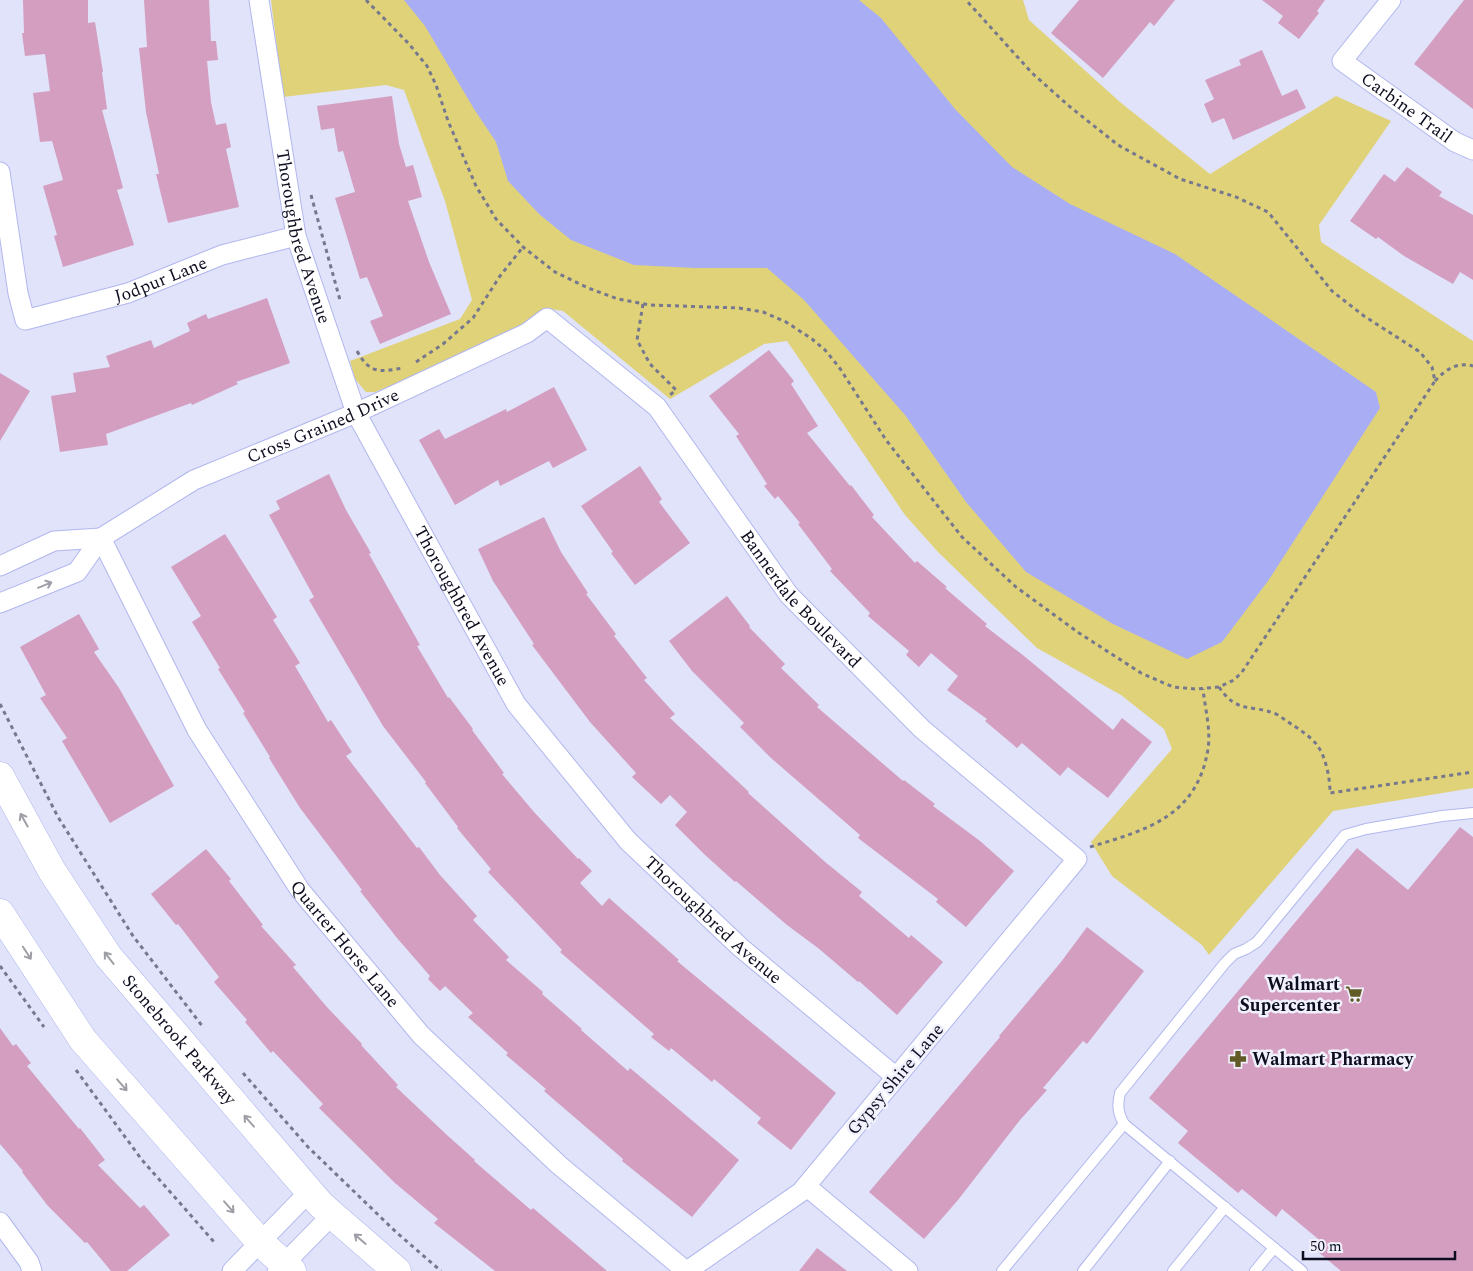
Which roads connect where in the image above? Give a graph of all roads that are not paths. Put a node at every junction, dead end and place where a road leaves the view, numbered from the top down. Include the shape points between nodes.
1 (259, 0) edge
2 (1391, 0) edge
3 (1473, 150) edge
4 (0, 172) edge
5 (296, 236) junction
6 (547, 318) joint
7 (356, 412) junction
8 (101, 538) junction
9 (0, 566) edge
10 (0, 603) edge
11 (0, 776) edge
12 (1473, 812) edge
13 (1074, 856) joint
14 (0, 913) edge
15 (896, 1077) junction
16 (1124, 1124) junction
17 (1170, 1162) junction
18 (806, 1186) junction
19 (309, 1192) junction
20 (1225, 1207) junction
21 (332, 1215) junction
22 (0, 1222) edge
23 (260, 1242) junction
24 (1274, 1248) junction
25 (284, 1269) edge
26 (32, 1271) edge
27 (232, 1271) edge
28 (397, 1271) edge
29 (686, 1271) edge
30 (908, 1271) edge
31 (1002, 1271) edge
32 (1083, 1271) edge
33 (1173, 1271) edge
34 (1255, 1271) edge
35 (1302, 1271) edge

1 - 5 street, Thoroughbred Avenue
2 - 3 street, Carbine Trail via 1342,60 1455,142
4 - 5 street, Jodpur Lane via 18,294 25,320 128,293 216,257
5 - 7 street, Thoroughbred Avenue
6 - 7 street, Cross Grained Drive via 527,333
6 - 13 street, Bannerdale Boulevard via 657,407 789,595 922,729
7 - 8 street, Cross Grained Drive via 194,480
7 - 15 street, Thoroughbred Avenue via 522,712 628,841 740,947
8 - 9 street, Cross Grained Drive via 54,541
10 -> 8 street, Cross Grained Drive via 77,572
8 - 29 street, Quarter Horse Lane via 197,730 300,890 421,1035 559,1165
19 -> 11 main road, Stonebrook Parkway via 108,956 52,871
12 - 16 lane via 1345,835 1257,942 1224,963 1120,1093 1119,1114
13 - 15 street, Gypsy Shire Lane
14 -> 23 main road via 83,1040
15 - 18 street, Gypsy Shire Lane
16 - 17 lane
16 - 31 lane
17 - 20 lane
17 - 32 lane
18 - 29 street, Gypsy Shire Lane
18 - 30 street
19 - 21 main road, Stonebrook Parkway
19 - 23 street
20 - 24 lane
20 - 33 lane
21 - 25 street
28 -> 21 main road, Stonebrook Parkway
22 - 26 street
23 - 25 main road
23 - 27 street
24 - 34 lane
24 - 35 lane

